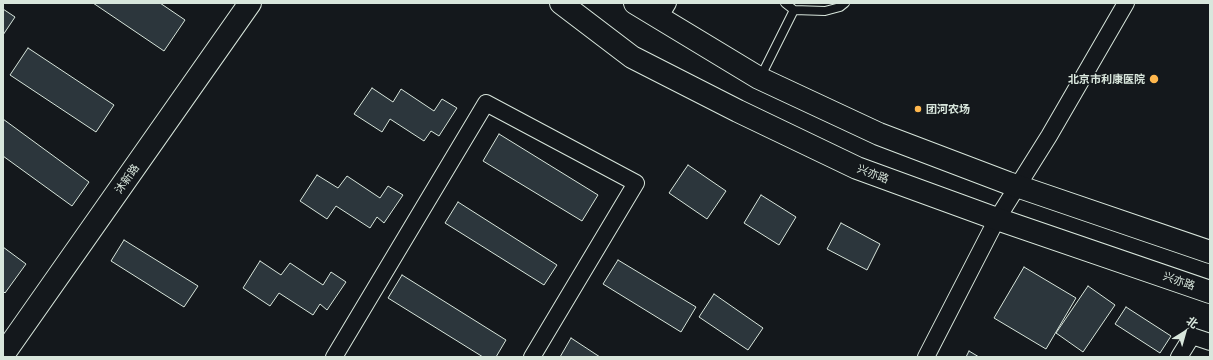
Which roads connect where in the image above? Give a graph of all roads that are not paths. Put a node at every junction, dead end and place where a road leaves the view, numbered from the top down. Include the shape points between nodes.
1 (250, 3) edge
2 (561, 3) edge
3 (635, 3) edge
4 (785, 3) edge
5 (845, 3) edge
6 (1126, 3) edge
7 (664, 10) edge
8 (794, 10) junction
9 (759, 78) junction
10 (1018, 186) junction
11 (997, 219) junction
12 (1210, 252) edge
13 (1210, 292) edge
14 (1210, 342) edge
15 (3, 355) edge
16 (334, 357) edge
17 (532, 357) edge
18 (926, 357) edge
19 (1179, 357) edge

1 - 15 main road, 沐新路
2 - 11 main road, 兴亦路 via 632,58 738,111 857,168
3 - 7 main road
4 - 8 lane
5 - 8 lane via 826,11
6 - 10 street
7 - 9 main road
8 - 9 lane
9 - 10 main road via 879,134
10 - 11 street
10 - 12 main road
11 - 13 main road, 兴亦路
11 - 18 street
14 - 19 street via 1192,336
16 - 17 street via 486,103 636,183

